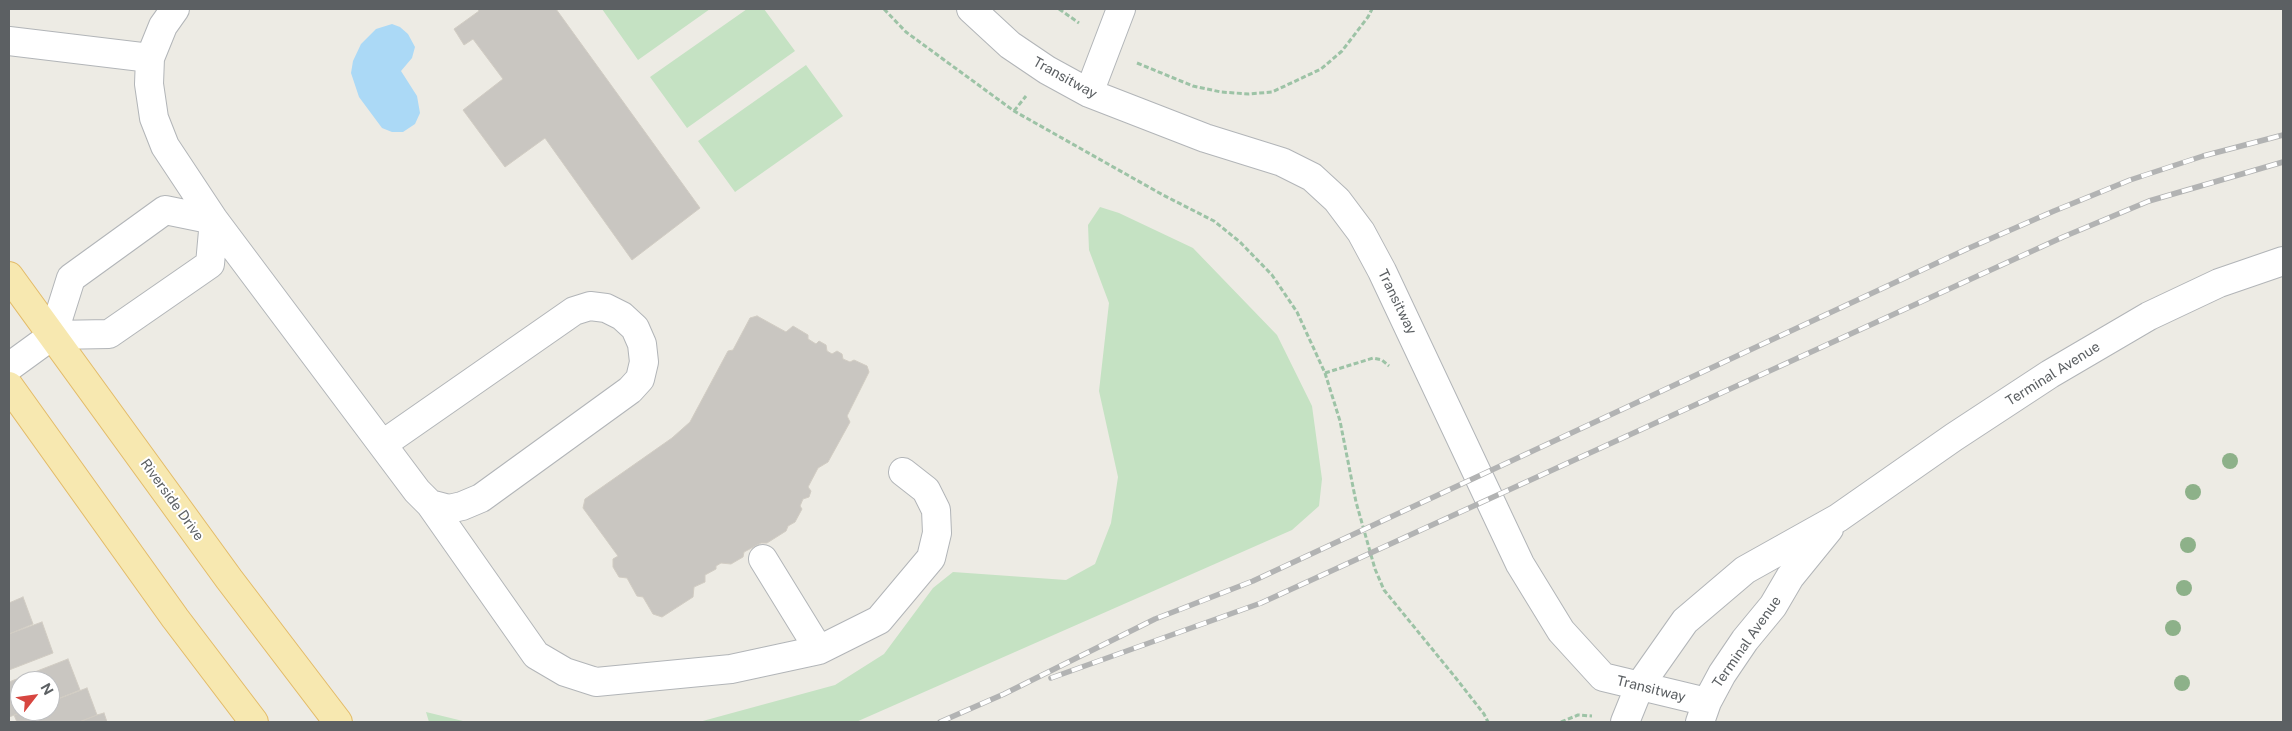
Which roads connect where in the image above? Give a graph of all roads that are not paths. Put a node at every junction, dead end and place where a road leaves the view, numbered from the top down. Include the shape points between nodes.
1 (175, 9) edge
2 (971, 9) edge
3 (1121, 9) edge
4 (9, 41) edge
5 (150, 58) junction
6 (1088, 92) junction
7 (214, 220) junction
8 (2283, 261) edge
9 (9, 276) edge
10 (53, 335) junction
11 (9, 367) edge
12 (9, 386) edge
13 (383, 444) junction
14 (903, 472) dead end
15 (430, 504) junction
16 (1838, 518) junction
17 (763, 559) dead end
18 (819, 650) junction
19 (1640, 685) junction
20 (1703, 712) edge
21 (254, 722) edge
22 (338, 722) edge
23 (1625, 722) edge

1 - 5 street via 163,26
2 - 6 street, Transitway via 1010,45
3 - 6 street
4 - 5 street
5 - 7 street via 149,84 154,118 165,146
6 - 19 street, Transitway via 1205,138 1282,162 1312,177 1337,200 1361,232 1382,271 1520,564 1561,631 1603,677
7 - 10 street via 210,264 109,334
7 - 10 street via 165,210 71,278
7 - 13 street
8 - 16 street, Terminal Avenue via 2220,283 2149,316 2050,374
9 - 10 main road, Riverside Drive
10 - 11 street
10 - 22 main road, Riverside Drive via 229,579
12 - 21 main road via 175,618
13 - 15 street
13 - 15 street via 574,311 590,306 606,308 635,328 642,344 644,362 640,379 630,390 481,498 449,509
14 - 18 street via 926,490 936,510 937,534 931,558 879,620
15 - 18 street via 536,655 565,672 596,682 731,670
16 - 19 street, Terminal Avenue via 1745,570 1685,621
16 - 20 street, Terminal Avenue via 1745,640 1722,674
17 - 18 street
19 - 20 street, Transitway
19 - 23 street, Terminal Avenue

